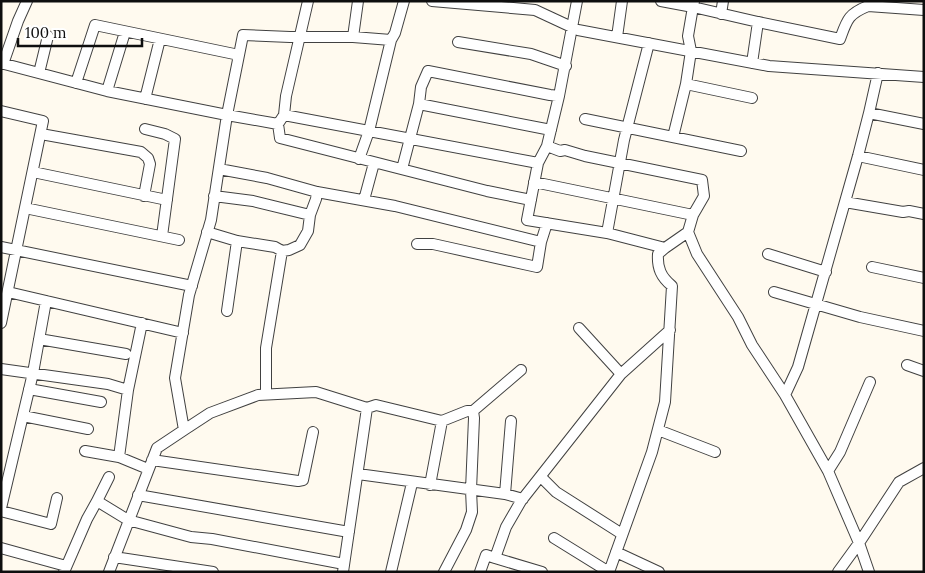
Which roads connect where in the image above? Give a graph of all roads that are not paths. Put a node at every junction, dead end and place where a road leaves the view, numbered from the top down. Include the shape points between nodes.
1 (27, 1) edge
2 (308, 1) edge
3 (358, 1) edge
4 (404, 1) edge
5 (432, 1) edge
6 (577, 1) edge
7 (622, 1) edge
8 (661, 1) edge
9 (723, 1) edge
10 (694, 4) edge
11 (523, 5) edge
12 (924, 10) edge
13 (721, 14) junction
14 (758, 22) junction
15 (572, 28) junction
16 (125, 32) junction
17 (48, 36) dead end
18 (301, 37) junction
19 (353, 37) junction
20 (617, 37) junction
21 (160, 39) junction
22 (391, 40) junction
23 (458, 42) dead end
24 (649, 43) junction
25 (691, 51) junction
26 (238, 55) junction
27 (2, 63) edge
28 (752, 63) junction
29 (566, 66) junction
30 (39, 73) junction
31 (878, 73) junction
32 (924, 77) edge
33 (76, 83) junction
34 (686, 84) junction
35 (107, 91) junction
36 (559, 96) junction
37 (752, 98) dead end
38 (145, 99) junction
39 (419, 104) junction
40 (1, 111) edge
41 (868, 113) junction
42 (227, 115) junction
43 (281, 119) junction
44 (585, 119) dead end
45 (924, 124) edge
46 (628, 127) junction
47 (145, 129) dead end
48 (551, 130) junction
49 (369, 131) junction
50 (41, 134) junction
51 (673, 137) junction
52 (410, 139) junction
53 (547, 146) junction
54 (742, 151) dead end
55 (858, 156) junction
56 (359, 160) junction
57 (374, 163) junction
58 (538, 163) junction
59 (620, 164) junction
60 (219, 169) junction
61 (402, 169) junction
62 (924, 170) edge
63 (32, 172) junction
64 (534, 182) junction
65 (317, 192) junction
66 (144, 196) junction
67 (214, 196) junction
68 (613, 198) junction
69 (167, 200) junction
70 (364, 200) junction
71 (531, 200) junction
72 (845, 202) junction
73 (25, 208) junction
74 (924, 214) edge
75 (310, 215) junction
76 (693, 215) junction
77 (547, 223) junction
78 (207, 232) junction
79 (688, 232) junction
80 (607, 233) junction
81 (162, 236) junction
82 (179, 240) dead end
83 (237, 241) junction
84 (541, 242) junction
85 (417, 244) dead end
86 (1, 247) edge
87 (665, 248) junction
88 (16, 250) junction
89 (282, 251) junction
90 (768, 254) dead end
91 (872, 267) dead end
92 (826, 272) junction
93 (924, 278) edge
94 (192, 286) junction
95 (8, 292) junction
96 (774, 292) dead end
97 (46, 301) junction
98 (816, 304) junction
99 (227, 311) dead end
100 (2, 316) edge
101 (142, 323) junction
102 (579, 328) dead end
103 (670, 330) junction
104 (924, 331) edge
105 (183, 332) junction
106 (39, 339) junction
107 (126, 354) dead end
108 (907, 365) dead end
109 (1, 368) edge
110 (521, 370) dead end
111 (924, 371) edge
112 (33, 374) junction
113 (621, 374) junction
114 (870, 382) dead end
115 (29, 389) junction
116 (128, 390) junction
117 (266, 394) junction
118 (785, 395) junction
119 (100, 402) dead end
120 (367, 408) junction
121 (473, 411) junction
122 (23, 416) junction
123 (442, 421) junction
124 (511, 421) dead end
125 (88, 429) dead end
126 (184, 430) junction
127 (658, 430) junction
128 (313, 432) dead end
129 (85, 450) dead end
130 (715, 452) dead end
131 (119, 457) junction
132 (150, 465) junction
133 (924, 468) edge
134 (828, 471) junction
135 (358, 474) junction
136 (109, 477) dead end
137 (540, 477) junction
138 (4, 481) edge
139 (412, 483) junction
140 (430, 485) junction
141 (471, 490) junction
142 (506, 494) junction
143 (138, 495) junction
144 (57, 498) dead end
145 (523, 499) junction
146 (97, 501) junction
147 (1, 509) edge
148 (128, 520) junction
149 (349, 532) junction
150 (622, 534) junction
151 (554, 538) dead end
152 (859, 543) junction
153 (1, 548) edge
154 (616, 552) junction
155 (114, 557) junction
156 (494, 558) junction
157 (344, 568) edge
158 (65, 569) edge
159 (109, 572) edge
160 (213, 572) edge
161 (391, 572) edge
162 (444, 572) edge
163 (480, 572) edge
164 (542, 572) edge
165 (609, 572) edge
166 (659, 572) edge
167 (838, 572) edge
168 (869, 572) edge

1 - 27 street
2 - 18 street
3 - 19 street
4 - 22 street
5 - 11 street
6 - 15 street
7 - 20 street
8 - 10 street
9 - 13 street
10 - 13 street
10 - 25 street via 688,36
11 - 15 street
12 - 14 street via 868,6 859,9 847,19 840,39
13 - 14 street
14 - 28 street
15 - 20 street
15 - 29 street
16 - 21 street
16 - 33 street via 95,25
16 - 35 street
17 - 30 street
18 - 19 street
18 - 26 street via 243,35
18 - 43 street
19 - 22 street
20 - 24 street
21 - 26 street
21 - 38 street
22 - 49 street
23 - 29 street via 531,54
24 - 25 street
24 - 46 street
25 - 28 street
25 - 34 street
26 - 42 street
27 - 30 street
28 - 31 street
29 - 36 street
30 - 33 street
31 - 32 street
31 - 41 street
33 - 35 street
34 - 37 street
34 - 51 street
35 - 38 street
36 - 39 street via 428,71 421,87
36 - 48 street
38 - 42 street
39 - 48 street
39 - 52 street
40 - 50 street via 43,121
41 - 45 street
41 - 55 street
42 - 43 street
42 - 60 street
43 - 49 street
43 - 56 street via 280,138
44 - 46 street
46 - 51 street
46 - 59 street
47 - 69 street via 175,139
48 - 53 street
49 - 52 street
49 - 56 street
50 - 63 street
50 - 66 street via 141,152 150,164
51 - 54 street
52 - 58 street
52 - 61 street
53 - 58 street
53 - 59 street
55 - 62 street
55 - 72 street
56 - 57 street
57 - 61 street
57 - 70 street
58 - 64 street
59 - 68 street
59 - 76 street via 702,180 704,196
60 - 65 street
60 - 67 street
61 - 71 street via 487,192
63 - 66 street
63 - 73 street
64 - 68 street
64 - 71 street
65 - 70 street
65 - 75 street
66 - 69 street
67 - 75 street via 253,201
67 - 78 street
68 - 76 street
68 - 80 street
69 - 81 street
70 - 84 street
71 - 77 street via 527,220
72 - 74 street
72 - 92 street
73 - 81 street
73 - 88 street
75 - 89 street via 308,231 300,245
76 - 79 street
77 - 80 street
77 - 84 street
78 - 83 street
78 - 94 street
79 - 87 street
79 - 118 street via 752,345
80 - 87 street
81 - 82 street
83 - 89 street
83 - 99 street
84 - 85 street via 537,267 433,244
86 - 88 street
87 - 103 street via 658,254 657,263 663,279 672,286
88 - 94 street
88 - 95 street
89 - 117 street via 266,348
90 - 92 street
91 - 93 street
92 - 98 street
94 - 105 street
95 - 97 street
95 - 100 street
96 - 98 street
97 - 101 street
97 - 106 street
98 - 104 street
98 - 118 street via 798,367
101 - 105 street
101 - 116 street
102 - 113 street
103 - 113 street
103 - 127 street via 665,402
105 - 126 street via 175,378
106 - 107 street
106 - 112 street
108 - 111 street
109 - 112 street
110 - 121 street
112 - 115 street
112 - 116 street via 108,384
113 - 137 street
114 - 134 street via 840,452
115 - 119 street
115 - 122 street
116 - 131 street
117 - 120 street via 316,392
117 - 126 street via 210,413
118 - 134 street
120 - 123 street via 376,405
120 - 135 street
121 - 123 street
121 - 141 street
122 - 125 street
122 - 138 street
123 - 140 street
124 - 142 street
126 - 132 street via 157,448
127 - 130 street
127 - 150 street
128 - 132 street via 303,480
129 - 131 street
131 - 132 street
132 - 143 street
133 - 152 street via 899,482
134 - 152 street
135 - 139 street
135 - 149 street
136 - 146 street
137 - 145 street
137 - 150 street via 556,492
138 - 147 street
139 - 140 street
139 - 161 street
140 - 141 street
141 - 142 street
141 - 162 street via 472,512
142 - 145 street
143 - 148 street
143 - 149 street
144 - 147 street via 51,524
145 - 156 street via 506,527
146 - 148 street
146 - 158 street
148 - 155 street
148 - 157 street via 191,537
149 - 157 street
150 - 154 street
151 - 165 street
152 - 167 street
152 - 168 street
153 - 158 street
154 - 165 street
154 - 166 street
155 - 159 street
155 - 160 street
156 - 163 street via 486,555
156 - 164 street

